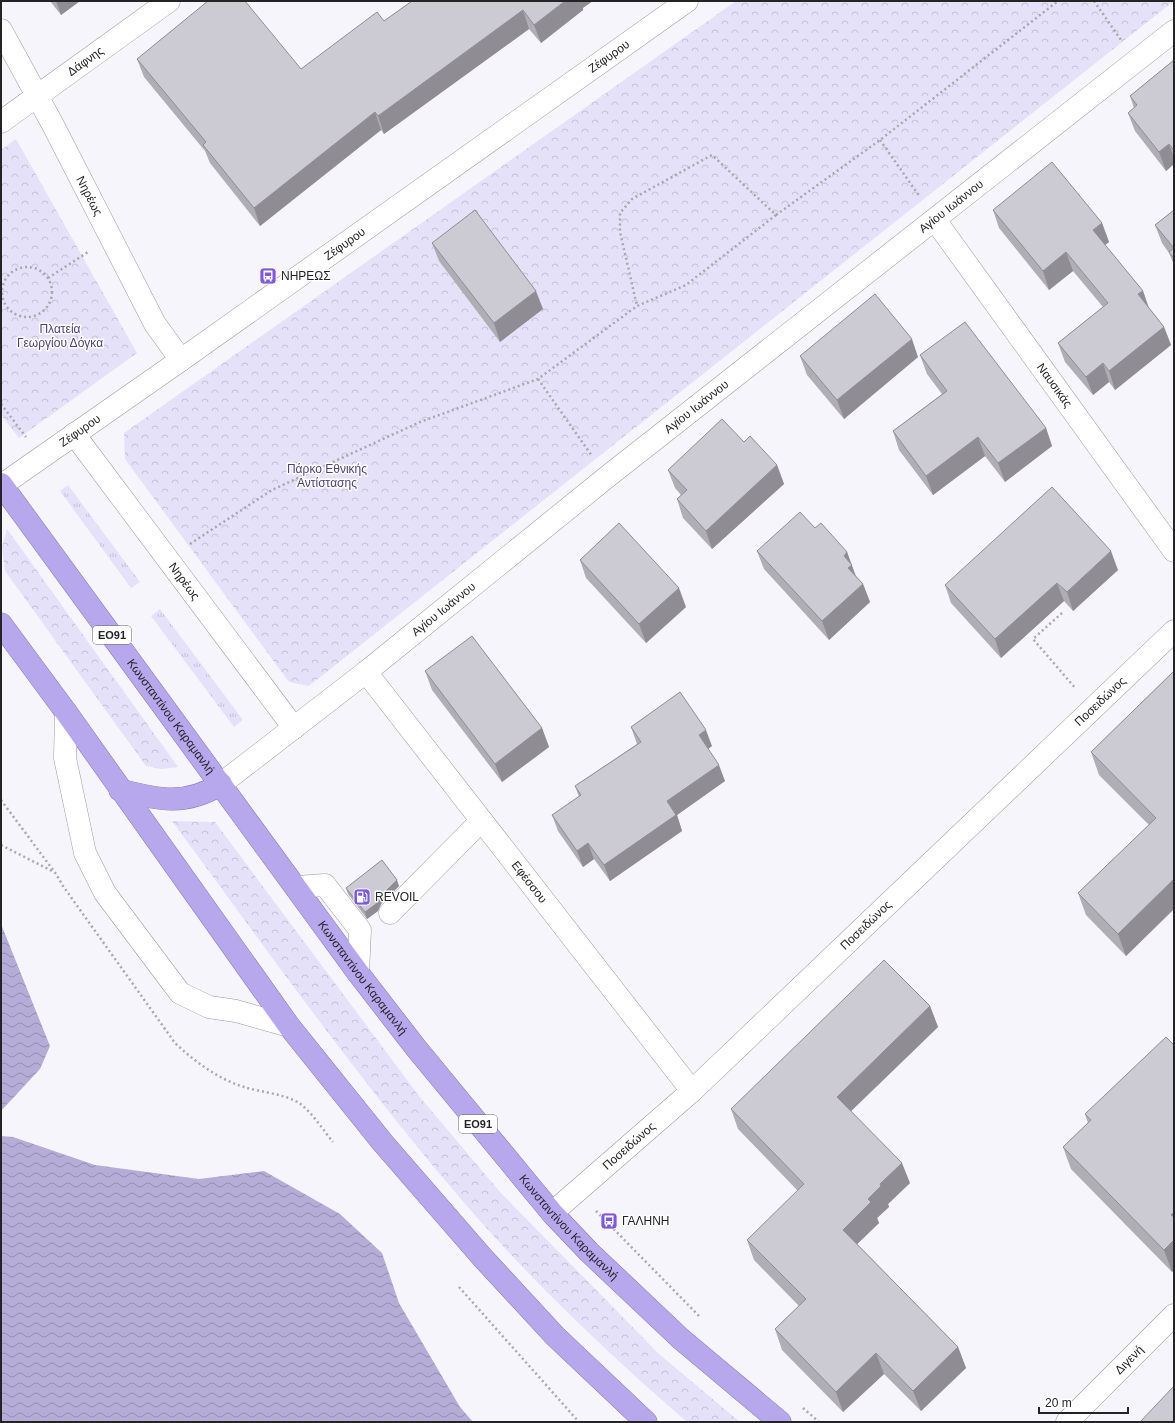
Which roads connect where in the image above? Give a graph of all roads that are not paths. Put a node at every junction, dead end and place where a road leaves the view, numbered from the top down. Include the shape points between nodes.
1 (170, 1) edge
2 (687, 1) edge
3 (1, 30) edge
4 (1174, 31) edge
5 (37, 95) junction
6 (1, 122) edge
7 (936, 220) junction
8 (181, 360) junction
9 (74, 434) junction
10 (1, 485) edge
11 (1174, 551) edge
12 (1, 624) edge
13 (1174, 631) edge
14 (366, 672) junction
15 (66, 712) junction
16 (294, 728) junction
17 (221, 784) junction
18 (120, 790) junction
19 (481, 821) junction
20 (390, 913) dead end
21 (289, 1026) junction
22 (692, 1091) junction
23 (552, 1213) junction
24 (1174, 1315) edge
25 (646, 1422) edge
26 (780, 1422) edge
27 (1067, 1422) edge

1 - 5 street, Δάφνης
2 - 8 street, Ζέφυρου
3 - 5 street, Νηρέως
4 - 7 street, Αγίου Ιωάννου
5 - 6 street, Δάφνης
5 - 8 street, Νηρέως via 155,324
7 - 11 street, Ναυσικάς
7 - 14 street, Αγίου Ιωάννου via 607,477
8 - 9 street, Ζέφυρου
9 - 10 street, Ζέφυρου
9 - 16 street, Νηρέως
10 - 17 highway, Κωνσταντίνου Καραμανλή / ΕΟ91
12 - 15 highway
13 - 22 street, Ποσειδώνος
14 - 16 street, Αγίου Ιωάννου
14 - 19 street, Εφέσσου
15 - 18 highway
15 - 21 street via 65,758 84,853 105,893 180,993 209,1007 236,1011
16 - 17 street, Αγίου Ιωάννου
17 - 18 highway via 206,793 182,798 158,799
17 - 23 highway, Κωνσταντίνου Καραμανλή / ΕΟ91 via 358,973 416,1048
18 - 21 highway
19 - 20 street
19 - 22 street, Εφέσσου
21 - 25 highway via 383,1142 482,1257 555,1336
22 - 23 street, Ποσειδώνος
23 - 26 highway, Κωνσταντίνου Καραμανλή / ΕΟ91 via 589,1252 682,1339
24 - 27 street, Διγενή

